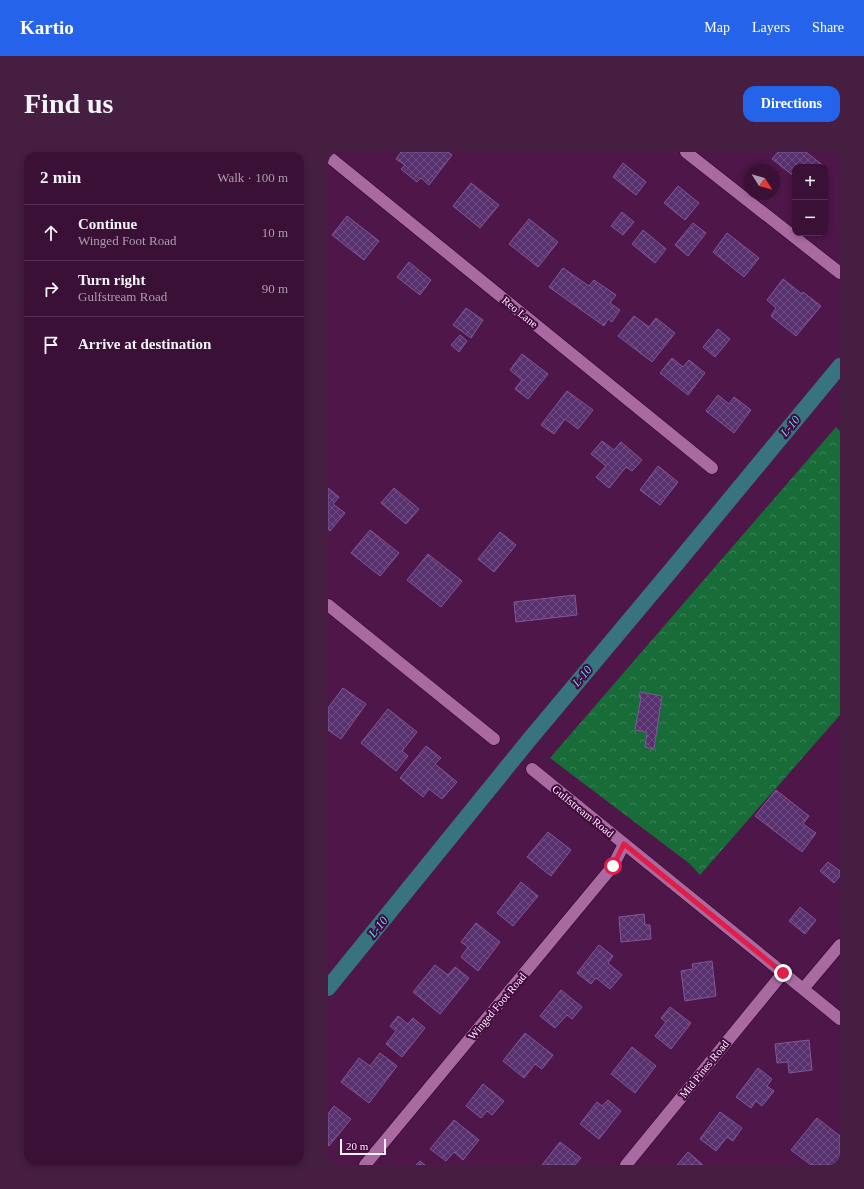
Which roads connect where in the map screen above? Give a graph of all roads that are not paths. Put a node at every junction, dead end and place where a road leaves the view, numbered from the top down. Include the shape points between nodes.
1 (686, 152) edge
2 (328, 156) edge
3 (840, 274) edge
4 (712, 468) dead end
5 (328, 605) edge
6 (494, 739) dead end
7 (532, 769) dead end
8 (624, 844) junction
9 (840, 946) edge
10 (783, 973) junction
11 (804, 989) junction
12 (840, 1019) edge
13 (365, 1165) edge
14 (626, 1165) edge

1 - 3 street
2 - 4 street, Reo Lane
5 - 6 street
7 - 8 street, Gulfstream Road
8 - 10 street, Gulfstream Road
8 - 13 street, Winged Foot Road via 613,866
9 - 11 street
10 - 11 street, Gulfstream Road
10 - 14 street, Mid Pines Road
11 - 12 street, Gulfstream Road

